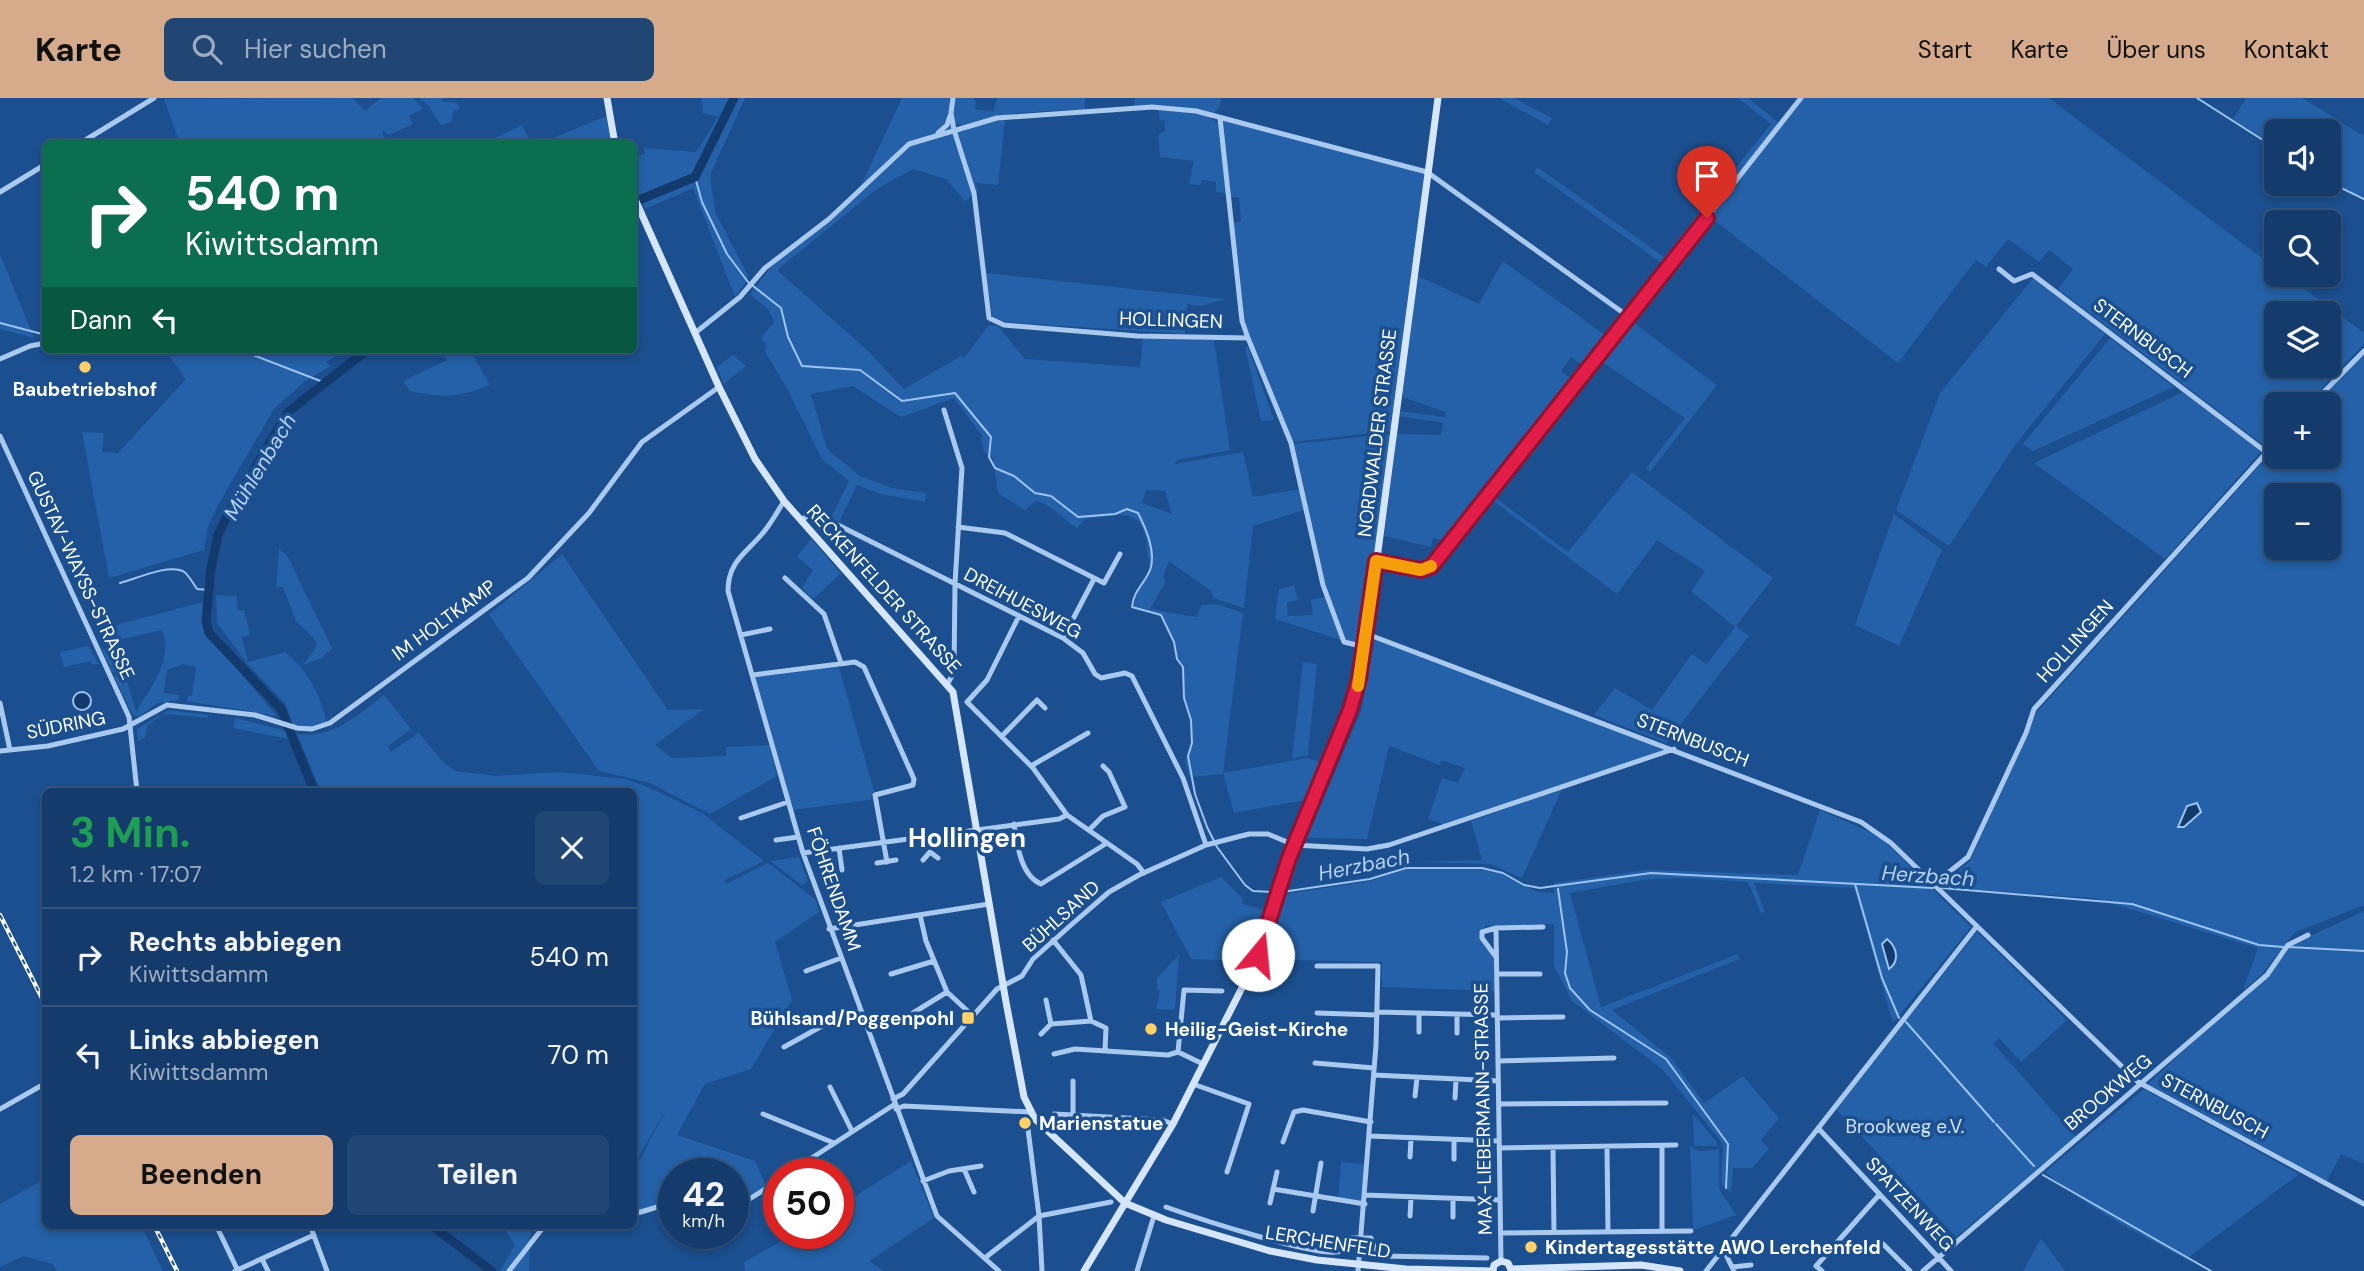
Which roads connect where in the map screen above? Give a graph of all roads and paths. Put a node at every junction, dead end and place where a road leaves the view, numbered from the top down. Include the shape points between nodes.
1 (154, 98) edge
2 (607, 98) edge
3 (953, 98) edge
4 (1438, 98) edge
5 (1801, 98) edge
6 (951, 113) junction
7 (1220, 118) junction
8 (954, 130) junction
9 (936, 134) junction
10 (86, 140) edge
11 (614, 140) edge
12 (42, 166) edge
13 (1427, 172) junction
14 (0, 192) edge
15 (637, 204) edge
16 (1999, 269) dead end
17 (1629, 317) junction
18 (695, 333) junction
19 (1248, 338) junction
20 (42, 344) edge
21 (2364, 351) edge
22 (0, 359) edge
23 (719, 387) junction
24 (2324, 392) edge
25 (944, 410) dead end
26 (0, 436) edge
27 (2264, 450) edge
28 (2264, 454) edge
29 (784, 501) junction
30 (800, 520) junction
31 (958, 527) junction
32 (1120, 554) dead end
33 (1376, 561) junction
34 (785, 578) dead end
35 (1094, 579) junction
36 (955, 583) junction
37 (1019, 616) junction
38 (770, 629) dead end
39 (1367, 634) junction
40 (741, 635) junction
41 (1063, 638) junction
42 (1364, 647) junction
43 (841, 663) junction
44 (753, 674) junction
45 (948, 683) junction
46 (0, 703) edge
47 (1045, 708) dead end
48 (128, 726) junction
49 (1088, 733) dead end
50 (1002, 736) junction
51 (10, 750) junction
52 (1674, 750) junction
53 (0, 751) edge
54 (1031, 766) junction
55 (1103, 766) dead end
56 (137, 788) edge
57 (788, 803) junction
58 (1067, 815) junction
59 (741, 818) dead end
60 (1014, 824) junction
61 (977, 830) junction
62 (1089, 830) junction
63 (928, 836) junction
64 (798, 837) junction
65 (776, 840) dead end
66 (884, 842) junction
67 (1107, 843) junction
68 (1209, 845) junction
69 (1294, 845) junction
70 (839, 848) junction
71 (930, 852) junction
72 (803, 853) junction
73 (938, 858) dead end
74 (896, 860) dead end
75 (923, 860) dead end
76 (887, 862) junction
77 (877, 863) dead end
78 (842, 870) dead end
79 (1144, 873) junction
80 (1935, 884) junction
81 (989, 904) junction
82 (920, 915) junction
83 (1977, 926) junction
84 (1543, 927) dead end
85 (1496, 928) junction
86 (830, 929) junction
87 (2308, 935) dead end
88 (1053, 940) junction
89 (1496, 957) junction
90 (841, 958) junction
91 (934, 961) junction
92 (1317, 965) dead end
93 (806, 971) dead end
94 (891, 974) dead end
95 (1497, 974) junction
96 (1540, 974) dead end
97 (1003, 987) junction
98 (1222, 991) dead end
99 (947, 992) junction
100 (1046, 1000) dead end
101 (860, 1010) junction
102 (914, 1013) dead end
103 (1317, 1013) dead end
104 (1419, 1013) junction
105 (1377, 1014) junction
106 (1457, 1014) junction
107 (973, 1016) junction
108 (1497, 1017) junction
109 (1563, 1017) dead end
110 (1091, 1021) junction
111 (1051, 1024) junction
112 (1419, 1032) dead end
113 (1457, 1033) dead end
114 (1041, 1034) dead end
115 (785, 1047) dead end
116 (1105, 1051) junction
117 (1178, 1052) junction
118 (1054, 1054) dead end
119 (1614, 1058) dead end
120 (1498, 1061) junction
121 (1315, 1063) dead end
122 (1203, 1064) junction
123 (1374, 1071) junction
124 (1417, 1078) junction
125 (1456, 1080) junction
126 (1073, 1081) dead end
127 (1498, 1081) junction
128 (1193, 1084) junction
129 (42, 1085) edge
130 (2141, 1085) junction
131 (830, 1087) dead end
132 (1415, 1096) dead end
133 (1455, 1098) dead end
134 (1666, 1103) dead end
135 (895, 1104) junction
136 (1499, 1104) junction
137 (0, 1109) edge
138 (1030, 1112) junction
139 (763, 1114) dead end
140 (1054, 1114) dead end
141 (1073, 1114) junction
142 (1370, 1122) junction
143 (1173, 1124) junction
144 (1818, 1128) junction
145 (1028, 1129) dead end
146 (852, 1132) junction
147 (1369, 1136) junction
148 (1411, 1139) junction
149 (1454, 1141) junction
150 (1499, 1141) junction
151 (1283, 1142) dead end
152 (834, 1143) junction
153 (1676, 1145) dead end
154 (1662, 1146) junction
155 (1607, 1147) junction
156 (1499, 1148) junction
157 (1553, 1148) junction
158 (1410, 1157) dead end
159 (811, 1158) edge
160 (1454, 1159) dead end
161 (1321, 1163) dead end
162 (981, 1166) dead end
163 (964, 1169) junction
164 (1227, 1172) dead end
165 (1276, 1172) dead end
166 (923, 1181) junction
167 (1273, 1189) junction
168 (974, 1192) dead end
169 (1365, 1195) junction
170 (1879, 1195) junction
171 (1315, 1198) junction
172 (1410, 1198) junction
173 (1453, 1200) junction
174 (1500, 1200) junction
175 (1111, 1202) dead end
176 (1125, 1203) junction
177 (1270, 1203) dead end
178 (1365, 1204) junction
179 (2364, 1204) edge
180 (658, 1207) edge
181 (1166, 1207) dead end
182 (1313, 1211) dead end
183 (637, 1213) edge
184 (1182, 1213) junction
185 (1039, 1216) junction
186 (1154, 1216) junction
187 (1410, 1216) dead end
188 (1453, 1217) dead end
189 (1166, 1220) junction
190 (218, 1229) edge
191 (312, 1229) edge
192 (542, 1229) edge
193 (1662, 1231) junction
194 (1691, 1231) dead end
195 (1555, 1232) junction
196 (1608, 1232) junction
197 (1501, 1233) junction
198 (314, 1235) junction
199 (1362, 1237) junction
200 (1883, 1244) dead end
201 (1723, 1250) junction
202 (986, 1257) junction
203 (1938, 1257) junction
204 (1487, 1258) dead end
205 (262, 1259) junction
206 (1465, 1259) junction
207 (1501, 1261) junction
208 (1751, 1265) dead end
209 (1359, 1268) edge
210 (1585, 1269) edge
211 (1733, 1269) edge
212 (1476, 1270) edge
213 (1511, 1270) edge
214 (237, 1271) edge
215 (268, 1271) edge
216 (327, 1271) edge
217 (509, 1271) edge
218 (999, 1271) edge
219 (1042, 1271) edge
220 (1084, 1271) edge
221 (1137, 1271) edge
222 (1492, 1271) edge
223 (1680, 1271) edge
224 (1706, 1271) edge
225 (1822, 1271) edge
226 (1910, 1271) edge
227 (1923, 1271) edge
228 (1951, 1271) edge

1 - 10 street
2 - 11 street
3 - 6 street, HOLLINGEN
4 - 13 street, NORDWALDER STRASSE
5 - 17 street
6 - 8 street, HOLLINGEN
6 - 9 street via 947,125
7 - 8 street via 1182,108 1152,107 1015,116
7 - 13 street
7 - 19 street via 1242,321
8 - 9 street
8 - 19 street, HOLLINGEN via 974,193 987,310 995,322 1137,335
9 - 18 street via 897,153 829,219 773,261
12 - 14 street
13 - 17 street
13 - 33 street, NORDWALDER STRASSE
15 - 18 street, RECKENFELDER STRASSE
16 - 27 street, STERNBUSCH via 2014,281 2032,274
17 - 33 street via 1431,567 1421,570
18 - 23 street, RECKENFELDER STRASSE
19 - 42 street, HOLLINGEN via 1291,443 1323,585 1344,642
20 - 22 street
21 - 24 street
23 - 29 street, RECKENFELDER STRASSE via 755,459
23 - 48 street, IM HOLTKAMP via 642,442 583,520 528,578 330,723 297,728 255,715 167,705
25 - 31 street via 962,468
26 - 48 street, GUSTAV-WAYSS-STRASSE via 129,717
28 - 80 street, HOLLINGEN via 2034,709 1968,857
29 - 30 street, RECKENFELDER STRASSE
29 - 40 street, FÖHRENDAMM via 732,569 728,591
30 - 36 street, DREIHUESWEG via 814,513
30 - 45 street, RECKENFELDER STRASSE
31 - 35 street via 1005,534
31 - 36 street
32 - 35 street via 1104,583
33 - 39 street, NORDWALDER STRASSE
34 - 43 street via 824,614
35 - 41 street
36 - 37 street, DREIHUESWEG
36 - 45 street via 954,672
37 - 41 street, DREIHUESWEG
37 - 50 street via 986,680 967,702
38 - 40 street
39 - 42 street, NORDWALDER STRASSE
39 - 52 street, STERNBUSCH
40 - 44 street, FÖHRENDAMM
41 - 68 street, DREIHUESWEG via 1083,653 1101,678 1132,676 1183,778
42 - 69 street, NORDWALDER STRASSE via 1350,710
43 - 44 street
43 - 66 street via 864,667 914,779 908,789 875,795
44 - 57 street, FÖHRENDAMM
45 - 61 street, RECKENFELDER STRASSE via 957,704
46 - 51 street, SÜDRING
47 - 50 street via 1037,700
48 - 51 street, SÜDRING via 48,747
48 - 56 street, GUSTAV-WAYSS-STRASSE
49 - 54 street
50 - 54 street
51 - 53 street, SÜDRING
52 - 69 street via 1389,845 1367,849
52 - 80 street, STERNBUSCH via 1861,822 1881,833
54 - 58 street
55 - 62 street via 1125,807
57 - 59 street
57 - 64 street, FÖHRENDAMM
58 - 60 street
58 - 62 street
60 - 61 street
60 - 67 street via 1021,859 1041,884
61 - 63 street
61 - 81 street, RECKENFELDER STRASSE
62 - 67 street
63 - 66 street
63 - 71 street
64 - 65 street
64 - 72 street, FÖHRENDAMM
66 - 70 street
66 - 76 street
67 - 79 street
68 - 69 street, BÜHLSAND via 1259,833
68 - 79 street, BÜHLSAND
69 - 122 street, NORDWALDER STRASSE via 1258,955
70 - 72 street
70 - 78 street
71 - 73 street
71 - 75 street
72 - 86 street, FÖHRENDAMM
74 - 76 street
76 - 77 street
79 - 88 street, BÜHLSAND via 1109,892
80 - 83 street, STERNBUSCH
81 - 82 street
81 - 97 street, RECKENFELDER STRASSE
82 - 86 street
82 - 91 street
83 - 130 street, STERNBUSCH
83 - 144 street
84 - 85 street
85 - 89 street, MAX-LIEBERMANN-STRASSE
85 - 89 street, MAX-LIEBERMANN-STRASSE via 1482,932 1482,938
86 - 90 street, FÖHRENDAMM
87 - 130 street, BROOKWEG via 2286,947 2267,975
88 - 97 street, BÜHLSAND via 1022,976
88 - 110 street via 1081,975
89 - 95 street, MAX-LIEBERMANN-STRASSE
90 - 93 street
90 - 101 street, FÖHRENDAMM
91 - 94 street
91 - 99 street
92 - 105 street via 1378,966
95 - 96 street
95 - 108 street, MAX-LIEBERMANN-STRASSE
97 - 107 street, BÜHLSAND
97 - 138 street, RECKENFELDER STRASSE
98 - 117 street via 1184,990
99 - 102 street
99 - 107 street
100 - 111 street
101 - 115 street
101 - 135 street, FÖHRENDAMM
103 - 105 street
104 - 105 street
104 - 106 street
104 - 112 street
105 - 123 street
106 - 108 street
106 - 113 street
107 - 135 street, BÜHLSAND
108 - 109 street
108 - 120 street, MAX-LIEBERMANN-STRASSE
110 - 111 street
110 - 116 street via 1106,1028
111 - 114 street
116 - 117 street
116 - 118 street via 1075,1049
117 - 122 street
119 - 120 street
120 - 127 street, MAX-LIEBERMANN-STRASSE
121 - 123 street
122 - 128 street, NORDWALDER STRASSE
123 - 124 street
123 - 142 street
124 - 125 street
124 - 132 street
125 - 127 street
125 - 133 street
126 - 141 street
127 - 136 street, MAX-LIEBERMANN-STRASSE
128 - 143 street, NORDWALDER STRASSE
128 - 164 street via 1249,1104
129 - 137 street
130 - 179 street, STERNBUSCH
130 - 203 street, BROOKWEG
131 - 146 street
134 - 136 street
135 - 138 street
135 - 146 street, BÜHLSAND
135 - 166 street, FÖHRENDAMM
136 - 150 street, MAX-LIEBERMANN-STRASSE
138 - 176 street, RECKENFELDER STRASSE
139 - 152 street
140 - 141 street
141 - 143 street
142 - 147 street
142 - 151 street via 1293,1112
143 - 176 street, NORDWALDER STRASSE
144 - 170 street, SPATZENWEG
144 - 201 street
145 - 185 street
146 - 152 street, BÜHLSAND
147 - 148 street
147 - 169 street
148 - 149 street
148 - 158 street
149 - 150 street
149 - 160 street
150 - 156 street, MAX-LIEBERMANN-STRASSE
152 - 159 street, BÜHLSAND
153 - 154 street
154 - 155 street
154 - 193 street
155 - 157 street
155 - 196 street
156 - 157 street
156 - 174 street, MAX-LIEBERMANN-STRASSE
157 - 195 street
161 - 171 street
162 - 163 street
163 - 166 street
163 - 168 street
165 - 167 street
166 - 202 street, FÖHRENDAMM via 945,1226
167 - 171 street
167 - 177 street
169 - 172 street
169 - 178 street
170 - 203 street, SPATZENWEG
170 - 225 street via 1816,1266
171 - 178 street
171 - 182 street
172 - 173 street
172 - 187 street
173 - 174 street
173 - 188 street
174 - 197 street, MAX-LIEBERMANN-STRASSE
175 - 185 street
176 - 186 street, LERCHENFELD
176 - 220 street, NORDWALDER STRASSE
178 - 199 street
180 - 183 street
181 - 184 street
184 - 189 street
184 - 199 street via 1245,1234 1338,1252 1350,1238
185 - 202 street
185 - 219 street
186 - 189 street, LERCHENFELD
186 - 221 street
189 - 209 street, LERCHENFELD via 1270,1251
190 - 214 street
191 - 198 street
192 - 217 street
193 - 194 street
193 - 196 street
195 - 196 street
195 - 197 street
197 - 207 street, MAX-LIEBERMANN-STRASSE
198 - 205 street
198 - 216 street
199 - 206 street via 1371,1238 1376,1253 1382,1256
199 - 209 street
200 - 226 street
201 - 211 street
201 - 224 street
202 - 218 street, FÖHRENDAMM
203 - 227 street, BROOKWEG
203 - 228 street, SPATZENWEG
204 - 206 street
205 - 214 street
205 - 215 street
206 - 212 street
207 - 213 street
207 - 222 street
208 - 211 street
209 - 212 street, LERCHENFELD
210 - 213 street
210 - 223 street via 1641,1265
212 - 222 street, LERCHENFELD

